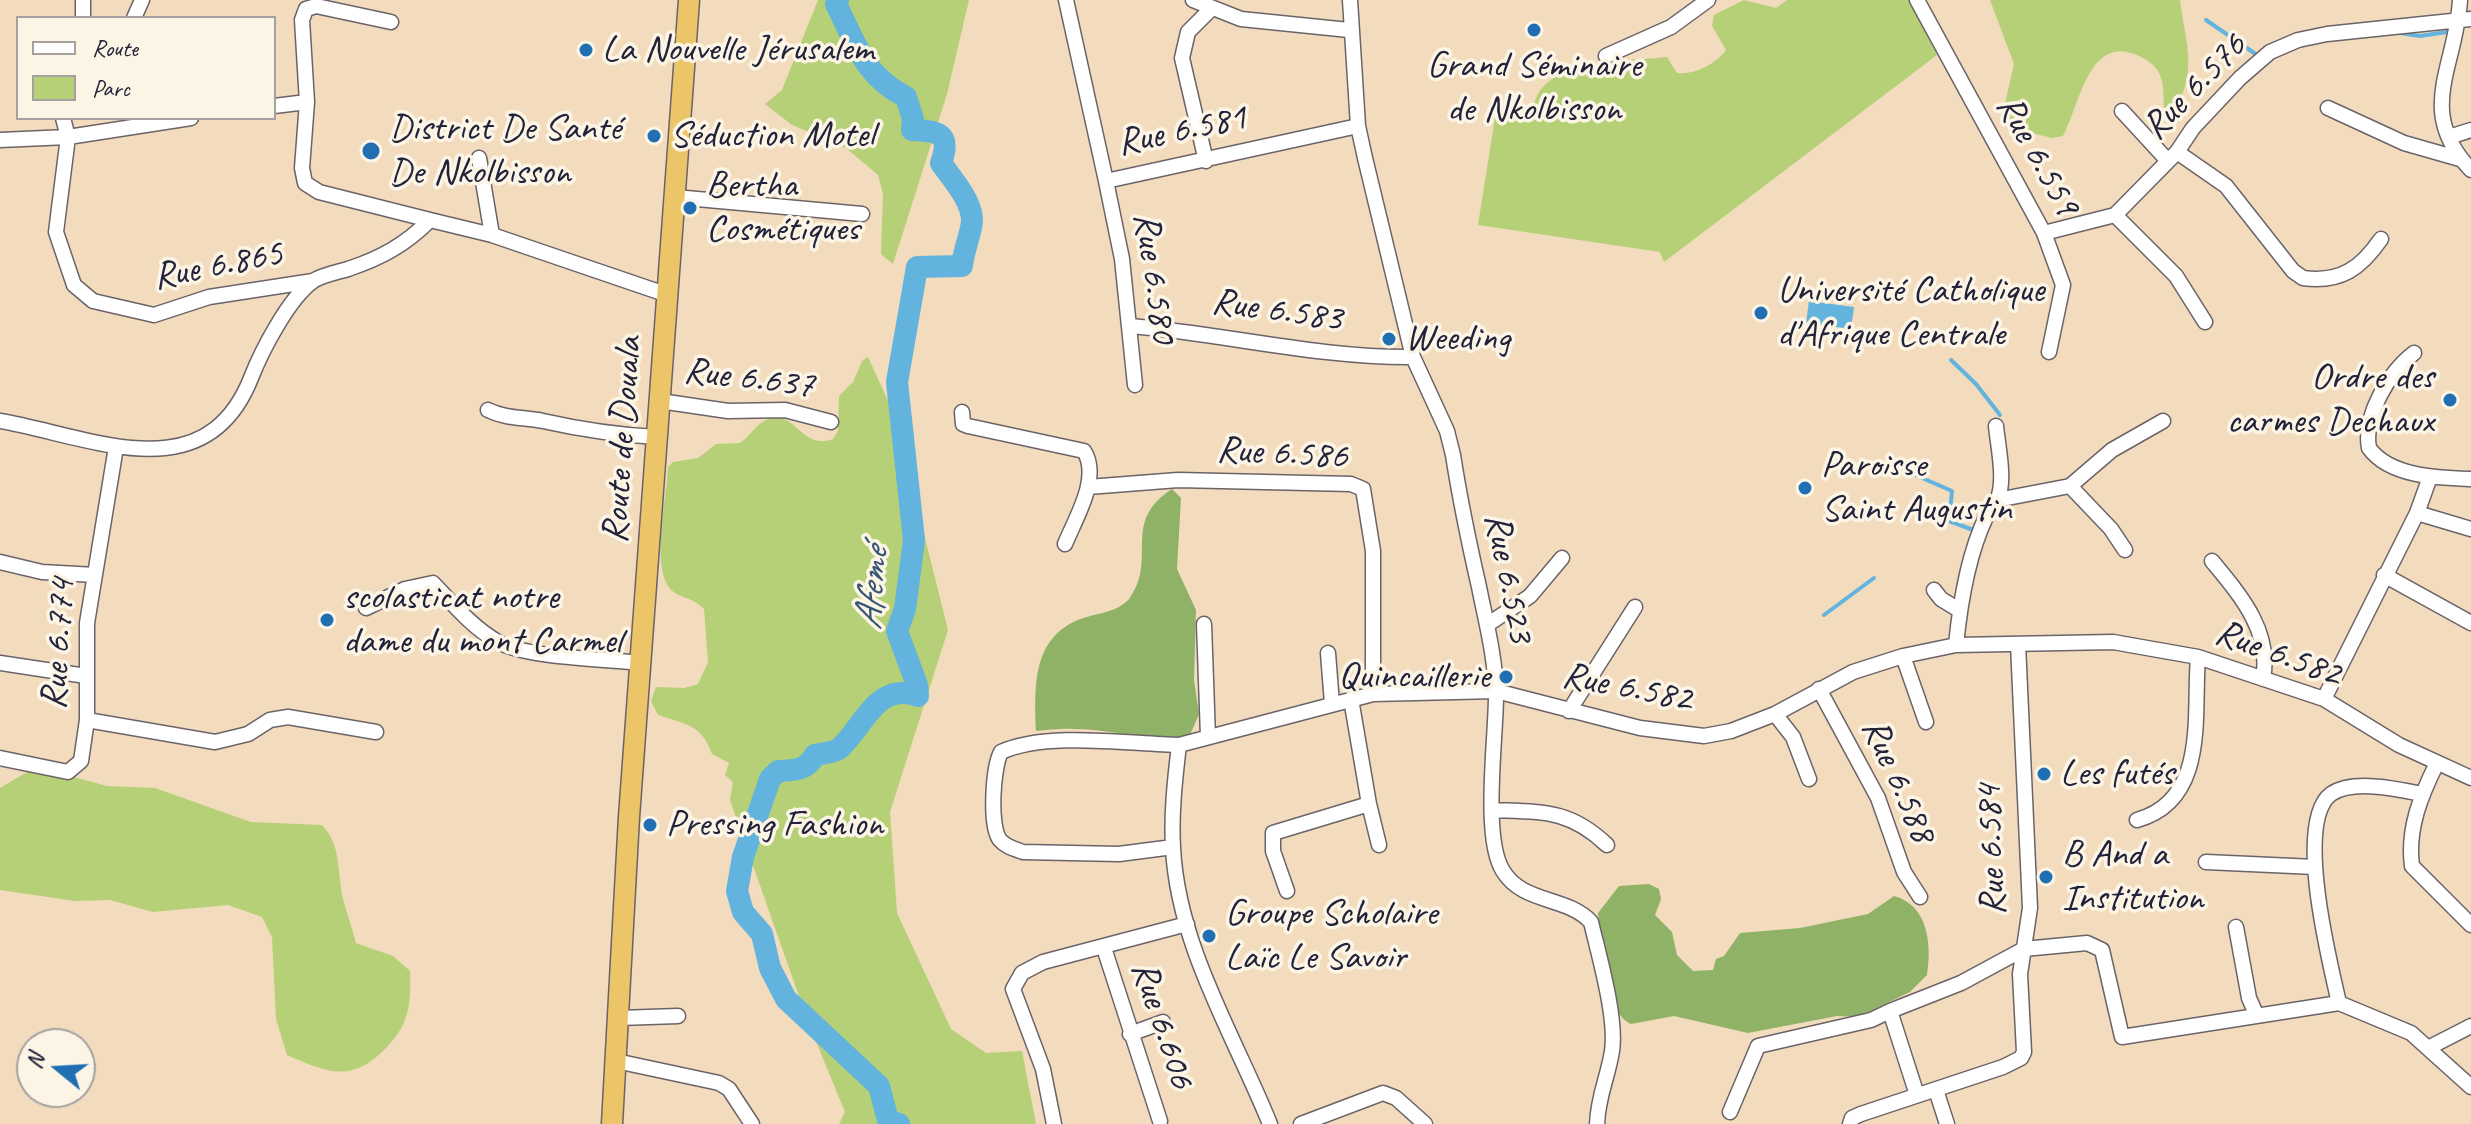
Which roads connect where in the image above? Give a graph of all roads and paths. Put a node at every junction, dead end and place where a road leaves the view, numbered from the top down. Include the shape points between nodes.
1 (689, 0) edge
2 (1066, 0) edge
3 (1193, 0) edge
4 (1350, 0) edge
5 (1708, 0) edge
6 (1917, 0) edge
7 (2460, 0) edge
8 (1211, 9) junction
9 (2465, 19) edge
10 (391, 22) dead end
11 (1349, 30) junction
12 (1606, 56) dead end
13 (307, 102) junction
14 (276, 106) edge
15 (2328, 108) dead end
16 (2122, 111) dead end
17 (64, 120) edge
18 (164, 120) edge
19 (96, 125) edge
20 (1358, 126) junction
21 (2471, 130) edge
22 (68, 137) junction
23 (2449, 137) junction
24 (0, 140) edge
25 (2172, 157) junction
26 (479, 158) dead end
27 (2460, 159) junction
28 (1206, 161) junction
29 (2471, 170) edge
30 (1106, 181) junction
31 (675, 197) junction
32 (862, 214) dead end
33 (2115, 215) junction
34 (430, 220) junction
35 (2044, 233) junction
36 (492, 235) junction
37 (2381, 239) dead end
38 (313, 281) junction
39 (668, 295) junction
40 (2205, 322) dead end
41 (1131, 326) junction
42 (2049, 352) dead end
43 (2414, 353) dead end
44 (1413, 357) junction
45 (1135, 385) dead end
46 (660, 401) junction
47 (488, 410) dead end
48 (962, 412) dead end
49 (0, 421) edge
50 (2163, 421) dead end
51 (831, 422) dead end
52 (1996, 426) dead end
53 (657, 437) junction
54 (116, 447) junction
55 (2430, 477) junction
56 (2471, 479) edge
57 (2070, 486) junction
58 (1088, 487) junction
59 (1997, 500) junction
60 (2417, 513) junction
61 (2471, 529) edge
62 (1065, 544) dead end
63 (2125, 550) dead end
64 (1562, 558) dead end
65 (2212, 561) dead end
66 (0, 562) edge
67 (95, 575) junction
68 (2384, 575) junction
69 (1934, 590) dead end
70 (1635, 607) dead end
71 (366, 608) dead end
72 (1959, 610) junction
73 (2471, 623) edge
74 (1204, 624) dead end
75 (1487, 625) junction
76 (2018, 644) junction
77 (1956, 645) junction
78 (1328, 653) dead end
79 (1903, 656) junction
80 (2198, 657) junction
81 (0, 663) edge
82 (640, 663) junction
83 (86, 676) junction
84 (2263, 679) junction
85 (1819, 689) junction
86 (1496, 691) junction
87 (1373, 694) junction
88 (1351, 699) junction
89 (2324, 699) junction
90 (1332, 704) junction
91 (1569, 711) junction
92 (1775, 714) junction
93 (87, 720) junction
94 (1926, 722) dead end
95 (376, 732) dead end
96 (1208, 737) junction
97 (1179, 745) junction
98 (0, 758) edge
99 (2437, 763) junction
100 (2471, 778) edge
101 (1809, 779) dead end
102 (2422, 794) junction
103 (1369, 804) junction
104 (1492, 810) junction
105 (2137, 820) dead end
106 (1379, 845) dead end
107 (1607, 845) dead end
108 (1173, 847) junction
109 (2206, 862) dead end
110 (2315, 867) junction
111 (1287, 891) dead end
112 (1920, 897) dead end
113 (1187, 924) junction
114 (2471, 925) edge
115 (2236, 927) dead end
116 (1104, 948) junction
117 (2024, 949) junction
118 (2339, 1003) junction
119 (1890, 1011) junction
120 (2256, 1014) junction
121 (678, 1016) dead end
122 (619, 1018) junction
123 (1163, 1022) dead end
124 (2471, 1026) edge
125 (1130, 1034) junction
126 (2428, 1048) junction
127 (616, 1061) junction
128 (2471, 1087) edge
129 (1936, 1090) junction
130 (1917, 1095) junction
131 (1730, 1112) dead end
132 (1160, 1121) dead end
133 (612, 1124) edge
134 (752, 1124) edge
135 (1054, 1124) edge
136 (1270, 1124) edge
137 (1301, 1124) edge
138 (1425, 1124) edge
139 (1597, 1124) edge
140 (1850, 1124) edge
141 (1947, 1124) edge

1 - 31 highway, Route de Douala
2 - 30 street, Rue 6.581
3 - 8 street
4 - 11 street, Rue 6.523
5 - 12 street via 1671,27
6 - 35 street, Rue 6.559
7 - 9 street
8 - 11 street via 1264,23
8 - 28 street via 1188,32 1182,58
9 - 23 street via 2440,93 2440,115
9 - 25 street, Rue 6.576 via 2327,34 2270,52 2193,128
10 - 13 street via 316,6 306,9 302,20
11 - 20 street, Rue 6.523
13 - 14 street
13 - 34 street via 305,183 319,192
15 - 27 street via 2404,143
16 - 25 street
17 - 22 street, Rue 6.865
18 - 19 street
19 - 22 street
20 - 28 street, Rue 6.581
20 - 44 street, Rue 6.523
21 - 23 street
22 - 24 street
22 - 38 street, Rue 6.865 via 56,232 74,285 93,301 154,315 209,297
23 - 27 street
25 - 33 street, Rue 6.576
25 - 37 street via 2226,186 2303,278 2326,278 2364,264
26 - 36 street
27 - 29 street
28 - 30 street, Rue 6.581
30 - 41 street, Rue 6.580
31 - 32 street
31 - 39 highway, Route de Douala
33 - 35 street
33 - 40 street via 2176,276
34 - 36 street
34 - 38 street, Rue 6.865 via 384,257
35 - 42 street, Rue 6.559 via 2063,285
36 - 39 street
38 - 54 street via 270,334 245,394 223,425 154,452
39 - 46 highway, Route de Douala
41 - 44 street, Rue 6.583 via 1370,357
41 - 45 street, Rue 6.580
43 - 55 street via 2386,385 2368,441 2382,462
44 - 75 street, Rue 6.523 via 1447,431
46 - 51 street, Rue 6.637 via 728,411 785,410
46 - 53 highway, Route de Douala
47 - 53 street via 590,433
48 - 58 street via 968,426 1084,451
49 - 54 street
50 - 57 street via 2112,450
52 - 59 street
53 - 82 highway, Route de Douala
54 - 67 street, Rue 6.774
55 - 56 street
55 - 60 street
57 - 59 street
57 - 63 street
58 - 62 street
58 - 87 street, Rue 6.586 via 1178,480 1351,484 1363,489 1373,551
59 - 72 street via 1980,535
60 - 61 street
60 - 68 street
64 - 75 street via 1530,596
65 - 84 street via 2258,627
66 - 67 street via 42,572
67 - 83 street, Rue 6.774
68 - 73 street
68 - 89 street
69 - 72 street
70 - 91 street
71 - 82 street via 405,589 433,583 474,626 501,644
72 - 77 street
74 - 96 street
75 - 86 street, Rue 6.523
76 - 77 street, Rue 6.582
76 - 80 street, Rue 6.582 via 2113,642
76 - 117 street, Rue 6.584 via 2029,898
77 - 79 street, Rue 6.582
78 - 90 street
79 - 85 street, Rue 6.582
79 - 94 street
80 - 84 street, Rue 6.582
80 - 105 street via 2192,763 2167,805
81 - 83 street
82 - 122 highway, Route de Douala
83 - 93 street, Rue 6.774
84 - 89 street, Rue 6.582
85 - 92 street, Rue 6.582
85 - 112 street, Rue 6.588 via 1878,798 1904,872
86 - 87 street, Rue 6.582
86 - 91 street, Rue 6.582
86 - 104 street, Rue 6.523
87 - 88 street, Rue 6.582
88 - 90 street, Rue 6.582
88 - 103 street
89 - 99 street, Rue 6.582
90 - 96 street, Rue 6.582
91 - 92 street, Rue 6.582 via 1704,736
92 - 101 street via 1793,737
93 - 95 street via 215,742 288,717
93 - 98 street, Rue 6.774 via 81,761 68,772
96 - 97 street, Rue 6.582
97 - 108 street
97 - 108 street, Rue 6.582 via 1061,742 1012,748 1001,752 995,771 995,822 999,838 1010,847 1023,852 1119,854
99 - 100 street, Rue 6.582
99 - 102 street
102 - 110 street via 2345,788 2330,795 2317,827
102 - 114 street via 2412,834 2412,866
103 - 106 street
103 - 111 street via 1273,833 1273,851
104 - 107 street via 1551,812 1589,828
104 - 139 street, Rue 6.523 via 1496,857 1510,881 1591,922 1613,1050 1598,1098
108 - 113 street
109 - 110 street
110 - 118 street via 2321,929
113 - 116 street
113 - 136 street
115 - 120 street
116 - 125 street, Rue 6.606
116 - 135 street via 1033,966 1013,989 1043,1069
117 - 119 street via 1961,983
117 - 120 street via 2087,943 2098,947 2122,1037
117 - 129 street, Rue 6.584 via 2021,1058
118 - 120 street
118 - 126 street via 2411,1033
119 - 130 street
119 - 131 street via 1758,1046
121 - 122 street
122 - 127 highway, Route de Douala
123 - 125 street
124 - 126 street
125 - 132 street, Rue 6.606
126 - 128 street
127 - 133 highway, Route de Douala
127 - 134 street via 719,1083 729,1089
129 - 130 street
129 - 141 street
130 - 140 street via 1861,1114
137 - 138 street via 1383,1093

